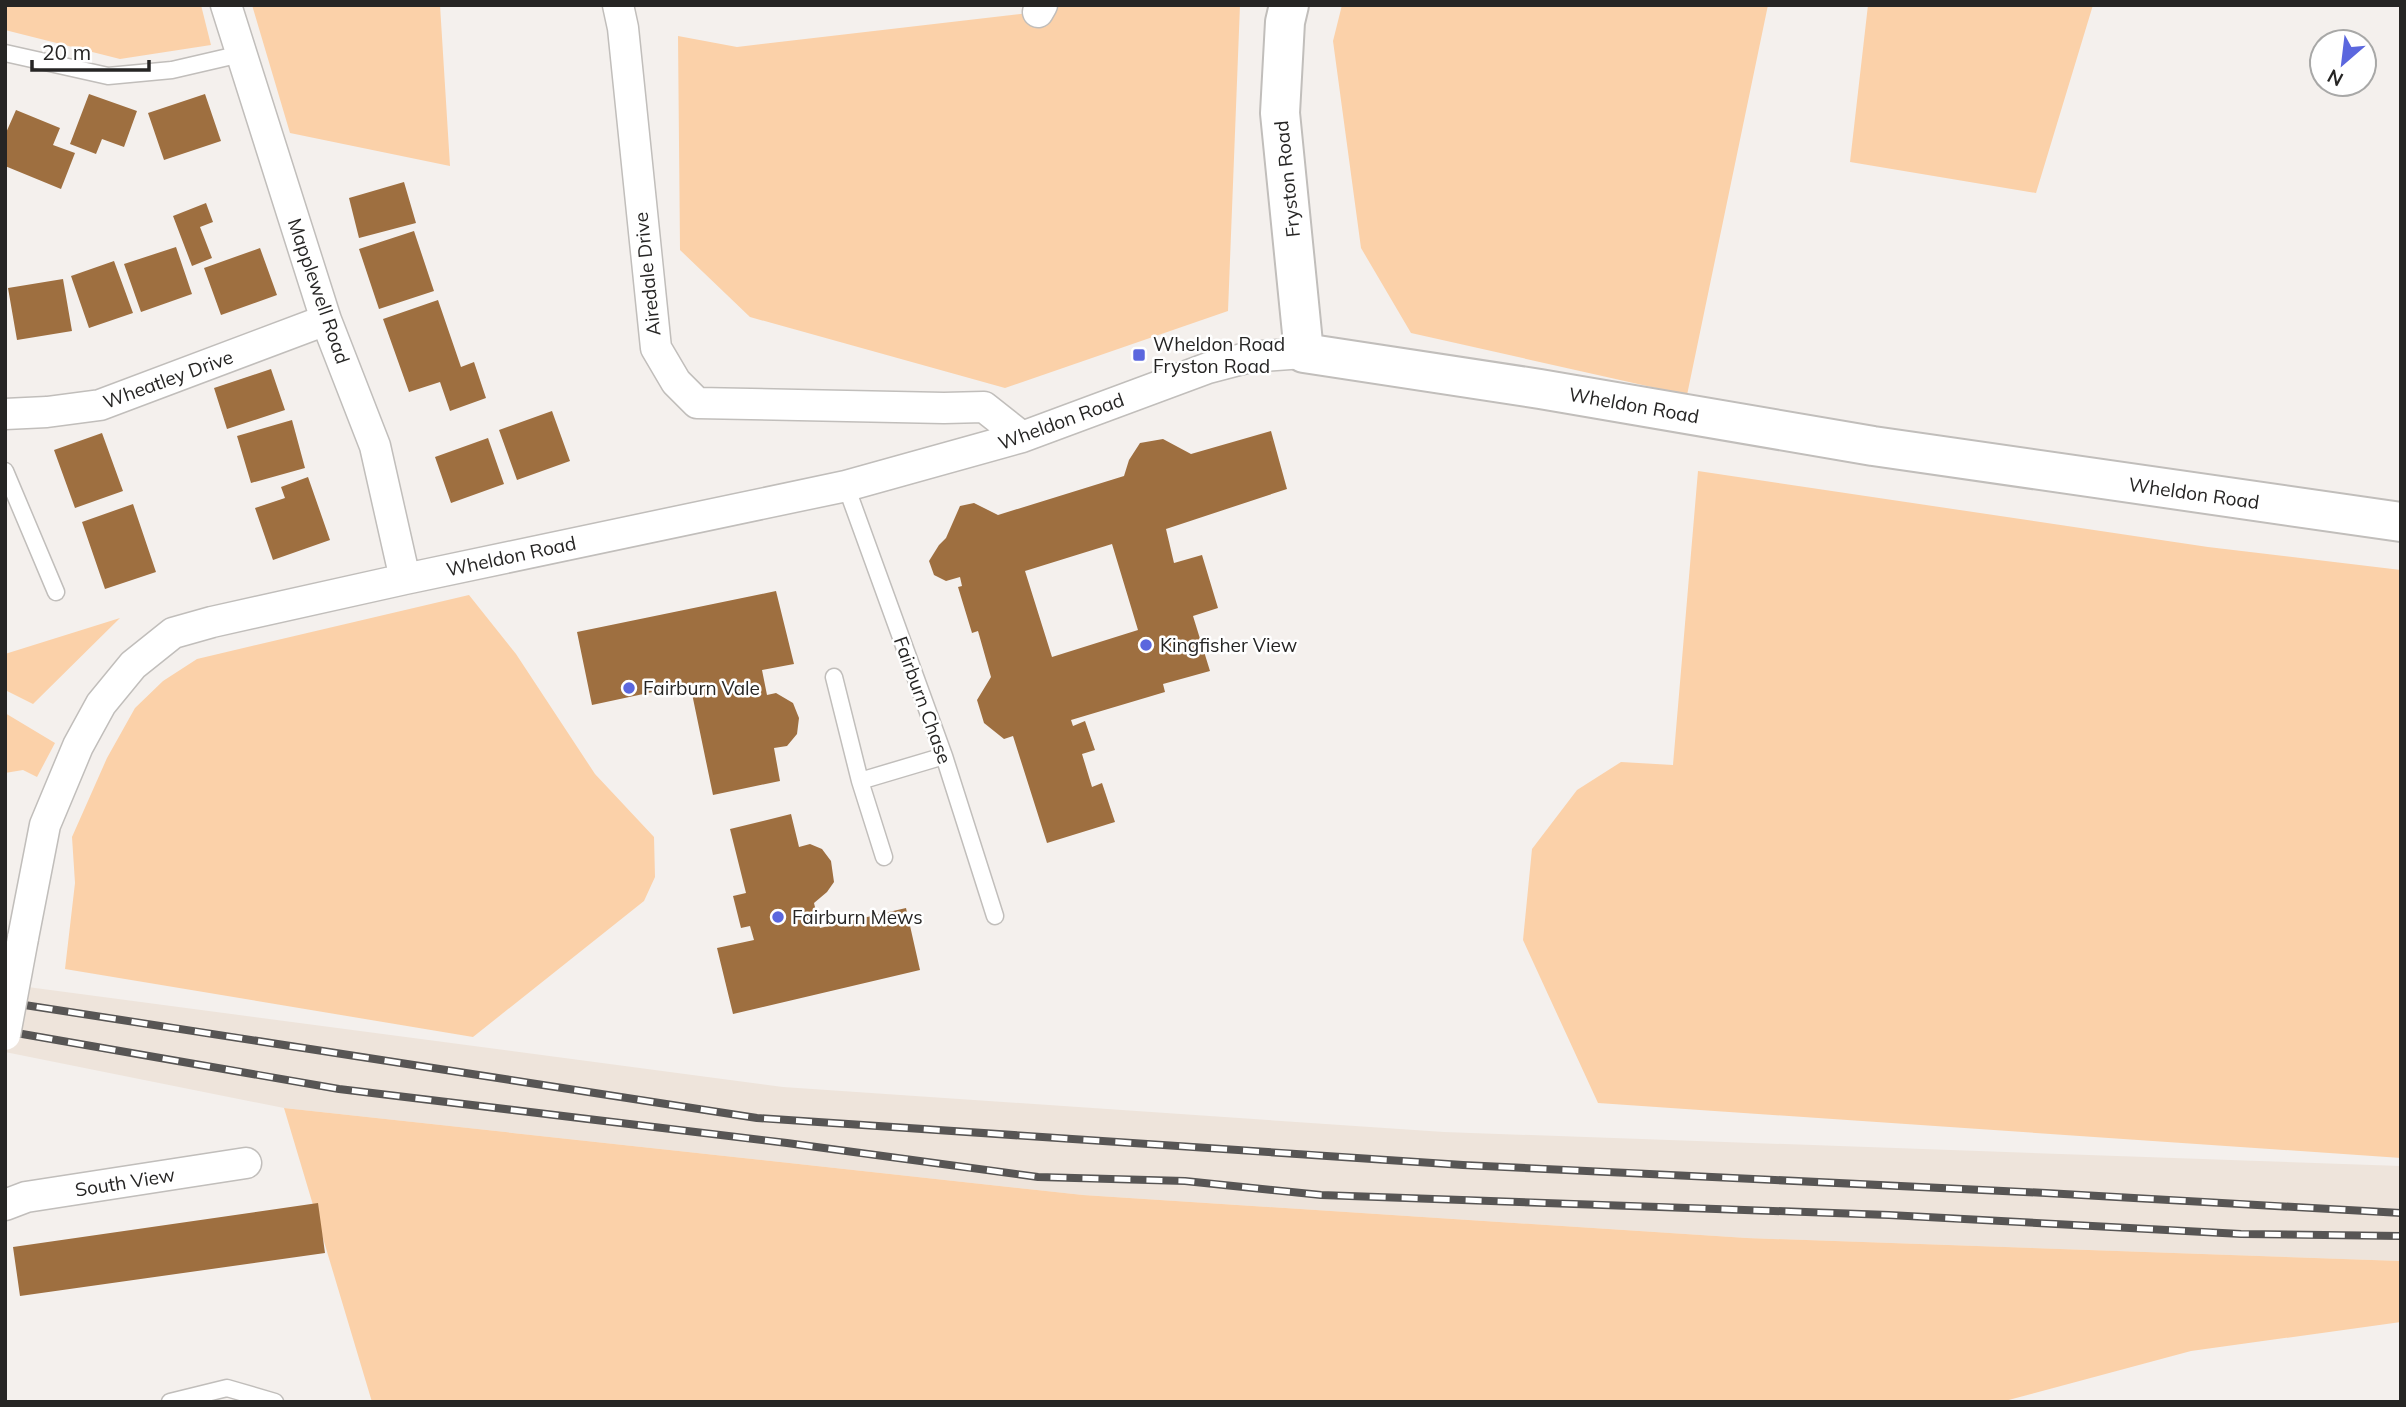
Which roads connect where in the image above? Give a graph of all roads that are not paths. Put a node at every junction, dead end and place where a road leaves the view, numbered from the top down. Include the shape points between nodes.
1 (226, 5) edge
2 (618, 5) edge
3 (1289, 5) edge
4 (5, 53) edge
5 (242, 54) junction
6 (326, 320) junction
7 (1304, 353) junction
8 (5, 414) edge
9 (1022, 437) junction
10 (5, 471) edge
11 (846, 485) junction
12 (2401, 522) edge
13 (405, 579) junction
14 (55, 592) dead end
15 (834, 677) dead end
16 (944, 756) junction
17 (860, 781) junction
18 (884, 857) dead end
19 (995, 916) dead end
20 (5, 1035) edge
21 (246, 1163) dead end
22 (5, 1205) edge
23 (170, 1402) edge
24 (275, 1402) edge

1 - 5 street, Mapplewell Road
2 - 9 street, Airedale Drive via 656,348 676,382 696,403 984,407
3 - 7 street, Fryston Road via 1280,113
4 - 5 lane via 108,76 172,70
5 - 6 street, Mapplewell Road
6 - 8 street, Wheatley Drive via 100,405
6 - 13 street, Mapplewell Road via 375,446
7 - 9 street, Wheldon Road via 1250,357 1208,368
7 - 12 street, Wheldon Road via 1873,446
9 - 11 street, Wheldon Road
10 - 14 lane
11 - 13 street, Wheldon Road
11 - 16 lane, Fairburn Chase
13 - 20 street, Wheldon Road, bridge via 173,633 133,665 102,704 78,746 45,825
15 - 17 lane
16 - 17 lane
16 - 19 lane, Fairburn Chase
17 - 18 lane
21 - 22 street, South View via 26,1197
23 - 24 lane via 227,1388

